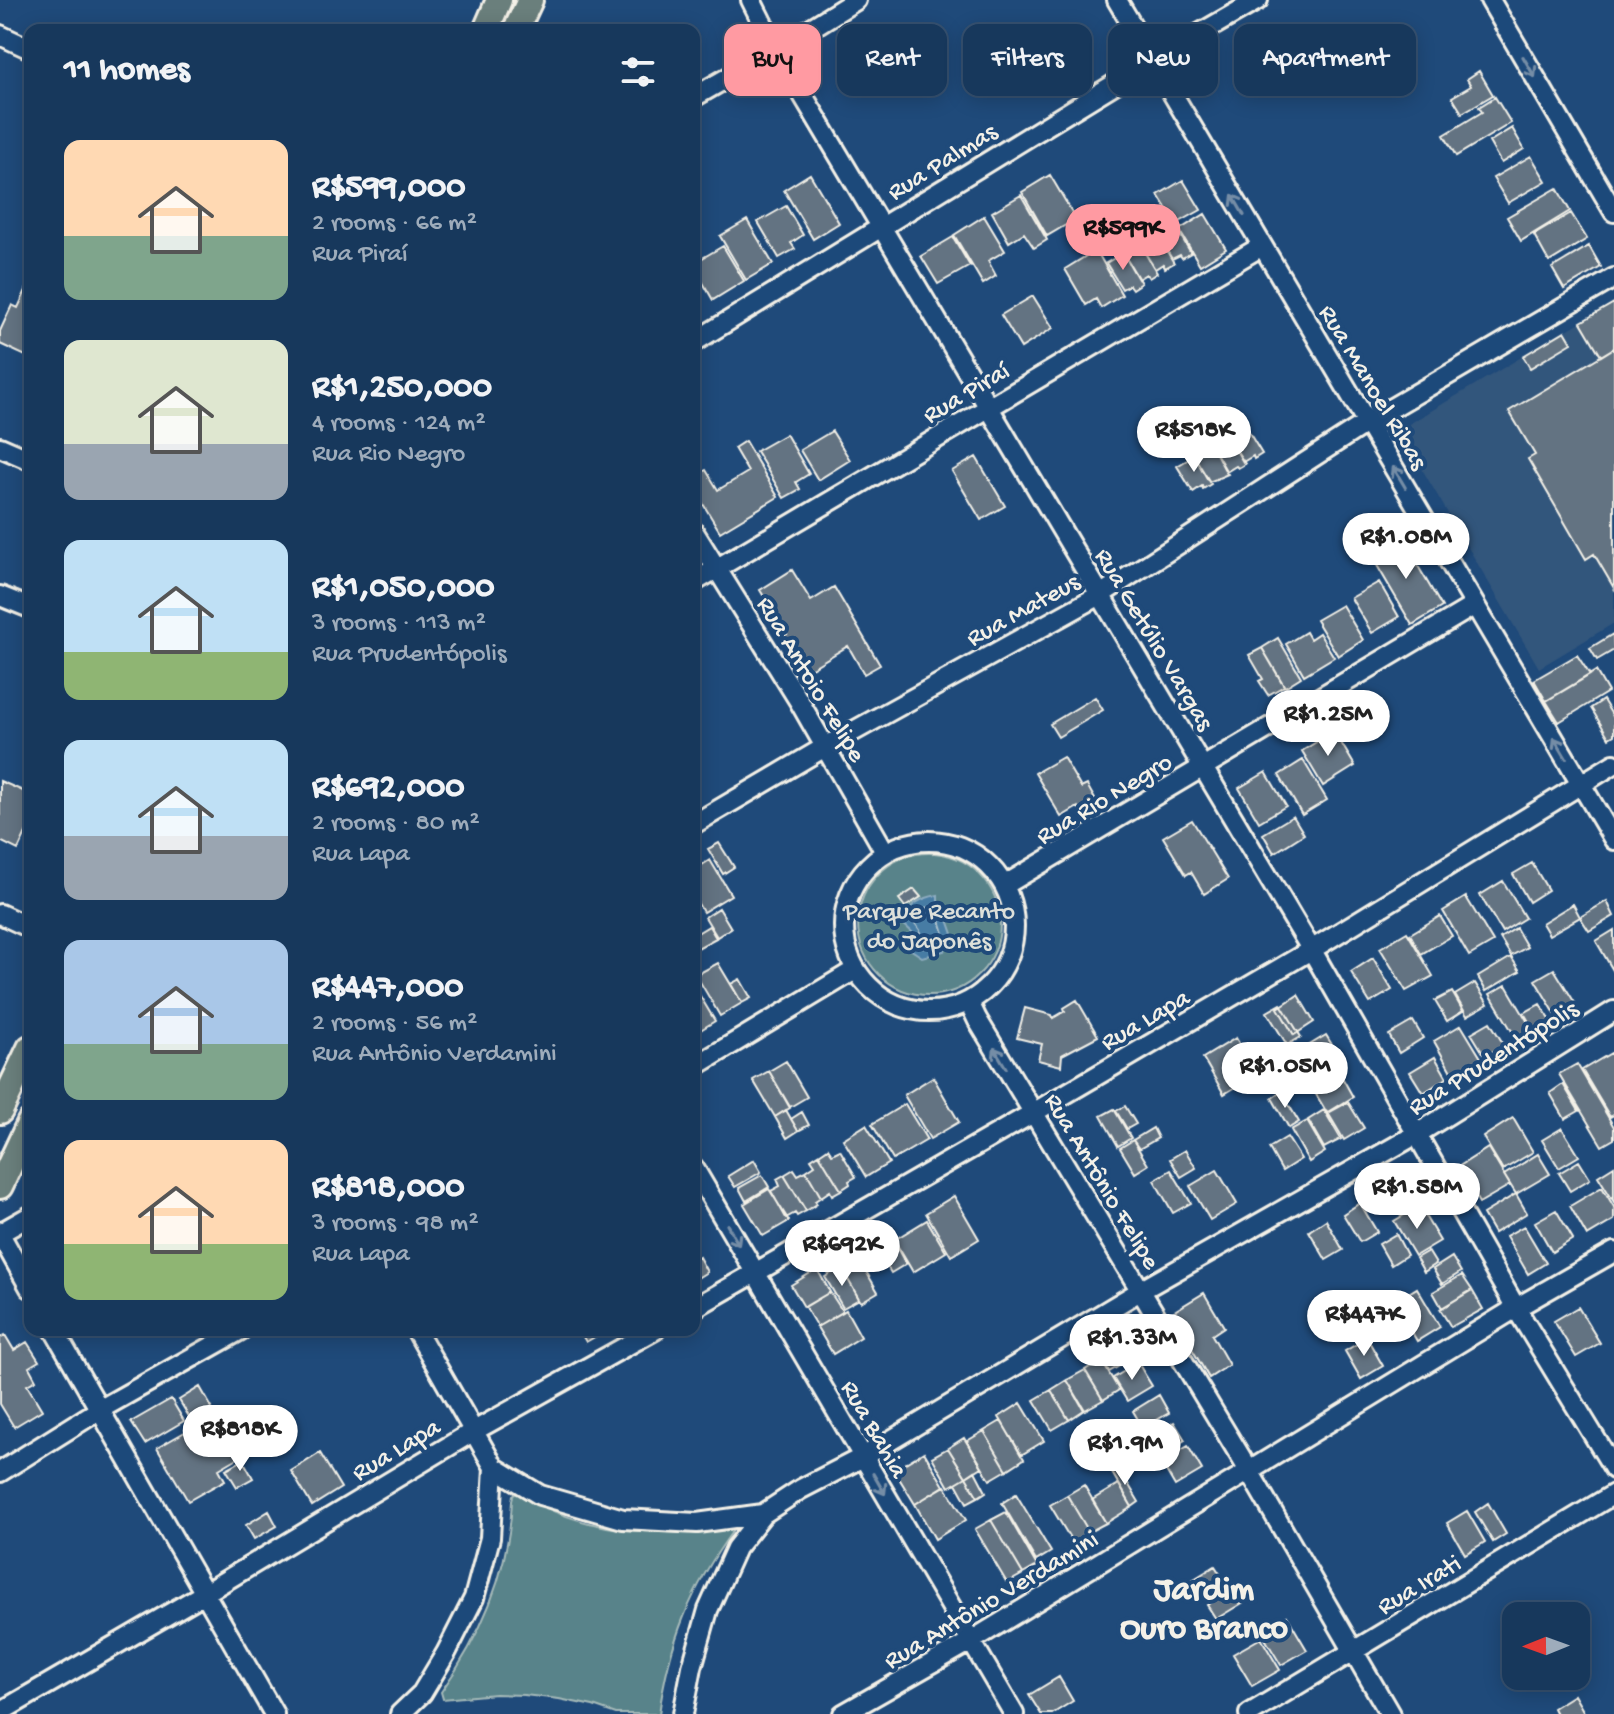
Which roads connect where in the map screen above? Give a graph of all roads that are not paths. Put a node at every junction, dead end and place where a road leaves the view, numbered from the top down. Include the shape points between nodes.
1 (499, 0) edge
2 (530, 0) edge
3 (751, 0) edge
4 (856, 0) edge
5 (1117, 0) edge
6 (1258, 0) edge
7 (1490, 0) edge
8 (489, 24) edge
9 (519, 24) edge
10 (763, 24) edge
11 (818, 24) edge
12 (1131, 24) edge
13 (1216, 24) edge
14 (0, 35) edge
15 (24, 46) edge
16 (724, 80) edge
17 (1108, 88) edge
18 (700, 94) edge
19 (803, 96) edge
20 (1173, 96) edge
21 (1614, 212) edge
22 (881, 227) junction
23 (1262, 246) junction
24 (1614, 278) edge
25 (700, 338) edge
26 (989, 407) junction
27 (1366, 423) junction
28 (0, 447) edge
29 (24, 457) edge
30 (700, 542) edge
31 (716, 568) junction
32 (700, 578) edge
33 (1100, 595) junction
34 (0, 596) edge
35 (1475, 605) junction
36 (24, 606) edge
37 (825, 747) junction
38 (1614, 764) edge
39 (1203, 768) junction
40 (1581, 784) junction
41 (700, 820) edge
42 (1614, 840) edge
43 (885, 852) junction
44 (1005, 885) junction
45 (0, 914) edge
46 (24, 925) edge
47 (1311, 950) junction
48 (855, 970) junction
49 (969, 1002) junction
50 (1614, 1011) edge
51 (24, 1061) edge
52 (700, 1063) edge
53 (0, 1111) edge
54 (1033, 1113) junction
55 (1417, 1134) junction
56 (24, 1135) edge
57 (700, 1178) edge
58 (0, 1186) edge
59 (24, 1220) edge
60 (0, 1234) edge
61 (1614, 1252) edge
62 (756, 1274) junction
63 (24, 1277) edge
64 (1140, 1291) junction
65 (700, 1305) edge
66 (1516, 1308) junction
67 (57, 1336) edge
68 (230, 1336) edge
69 (419, 1336) edge
70 (644, 1336) edge
71 (99, 1410) junction
72 (474, 1431) junction
73 (863, 1457) junction
74 (494, 1467) junction
75 (1614, 1469) edge
76 (0, 1472) edge
77 (1249, 1472) junction
78 (1614, 1494) edge
79 (763, 1514) junction
80 (205, 1593) junction
81 (971, 1641) junction
82 (1354, 1652) junction
83 (0, 1712) edge
84 (274, 1714) edge
85 (400, 1714) edge
86 (683, 1714) edge
87 (843, 1714) edge
88 (1014, 1714) edge
89 (1249, 1714) edge
90 (1390, 1714) edge

1 - 8 main road
2 - 9 main road
3 - 10 street, Rua Getúlio Vargas
4 - 11 street
5 - 12 street, Rua Manoel Ribas
6 - 13 street, Rua Palmas
7 -> 21 street
14 - 15 street
16 - 18 street
17 - 22 street, Rua Palmas
19 - 22 street, Rua Getúlio Vargas
23 -> 20 street, Rua Manoel Ribas
22 - 25 street, Rua Palmas
22 - 26 street, Rua Getúlio Vargas
23 - 26 street, Rua Piraí
23 - 27 street, Rua Manoel Ribas
24 - 27 street, Rua Mateus
26 - 31 street, Rua Piraí
26 - 33 street, Rua Getúlio Vargas
27 - 33 street, Rua Mateus
35 -> 27 street, Rua Manoel Ribas
28 - 29 street
30 - 31 street, Rua Antoio Felipe
31 - 32 street, Rua Piraí
31 - 37 street, Rua Antoio Felipe
33 - 37 street, Rua Mateus
33 - 39 street, Rua Getúlio Vargas
34 - 36 street
35 - 39 street, Rua Rio Negro
40 -> 35 street, Rua Manoel Ribas
37 - 41 street, Rua Mateus
37 - 43 street, Rua Antoio Felipe
38 - 40 street, Rua Lapa
39 - 44 street, Rua Rio Negro
39 - 47 street, Rua Getúlio Vargas
40 - 42 street, Rua Manoel Ribas
40 - 47 street, Rua Lapa
43 - 44 street via 911,841 965,847 988,863
43 - 48 street via 864,869 850,891 843,917 845,945
44 - 49 street via 1014,938 1006,964
45 - 46 street
47 - 54 street, Rua Lapa
47 - 55 street, Rua Getúlio Vargas
48 - 49 street via 871,990 893,1004 944,1011
48 - 52 street
54 -> 49 street, Rua Antônio Felipe
50 - 55 street, Rua Prudentópolis
51 - 53 main road
54 - 62 street, Rua Lapa
54 - 64 street, Rua Antônio Felipe
55 - 64 street, Rua Prudentópolis
55 - 66 street, Rua Getúlio Vargas
56 - 58 main road
57 -> 62 street, Rua Bahia
59 - 60 street
60 - 63 street
61 - 66 street, Rua Antônio Verdamini
62 - 65 street, Rua Lapa
62 - 73 street, Rua Bahia
64 - 73 street, Rua Prudentópolis
64 - 77 street, Rua Antônio Felipe
66 - 75 street, Rua Getúlio Vargas
66 - 77 street, Rua Antônio Verdamini
67 - 71 street
68 - 71 street
69 - 72 street, Rua Prudentópolis
70 - 72 street, Rua Lapa
71 - 76 street
71 - 80 street
72 - 74 street, Rua Prudentópolis
72 - 80 street, Rua Lapa
73 - 79 street, Rua Prudentópolis
73 -> 81 street, Rua Bahia
74 - 79 street, Rua Prudentópolis via 540,1495 623,1519 697,1523
74 - 85 street via 490,1538 474,1598 422,1693
77 - 81 street, Rua Antônio Verdamini
77 - 82 street, Rua Antônio Felipe
78 - 82 street, Rua Irati
79 - 86 street via 736,1548 708,1610
80 - 83 street, Rua Lapa
80 - 84 street
81 - 87 street, Rua Antônio Verdamini
81 - 88 street, Rua Bahia
82 - 89 street, Rua Irati
82 - 90 street, Rua Antônio Felipe

